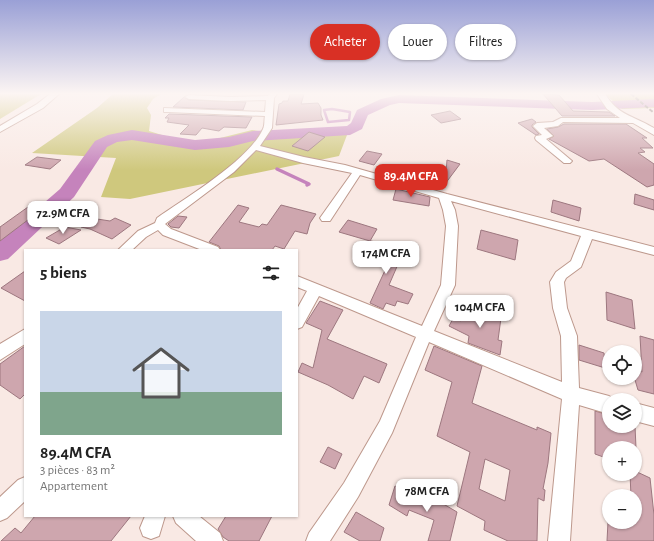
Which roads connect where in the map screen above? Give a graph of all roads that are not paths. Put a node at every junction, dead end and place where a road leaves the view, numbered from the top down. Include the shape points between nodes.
1 (17, 119) edge
2 (268, 119) edge
3 (577, 119) edge
4 (589, 119) edge
5 (633, 119) edge
6 (637, 121) junction
7 (0, 129) edge
8 (654, 132) edge
9 (255, 146) junction
10 (567, 161) dead end
11 (357, 172) junction
12 (443, 196) junction
13 (326, 218) dead end
14 (159, 225) junction
15 (588, 234) junction
16 (125, 249) edge
17 (211, 249) edge
18 (654, 251) edge
19 (298, 281) edge
20 (316, 288) junction
21 (298, 321) edge
22 (424, 334) junction
23 (24, 337) edge
24 (0, 353) edge
25 (571, 394) junction
26 (602, 403) edge
27 (642, 414) edge
28 (654, 417) edge
29 (24, 488) edge
30 (0, 511) edge
31 (184, 517) edge
32 (212, 541) edge
33 (317, 541) edge
34 (559, 541) edge

1 - 7 street
2 - 9 street via 267,131
3 - 10 street via 537,126 549,136 539,138
4 - 6 street
5 - 6 street
6 - 8 street
9 - 11 street
9 - 14 street via 242,161
11 - 12 street
11 - 13 street
12 - 15 street
12 - 22 street via 452,219 449,277 446,290
14 - 16 street via 142,234
14 - 17 street via 168,232
15 - 18 street
15 - 25 street via 576,264 561,275 557,282 560,308 569,336
19 - 20 street
20 - 21 street
20 - 22 street
22 - 25 street
22 - 33 street via 386,427 351,490
23 - 24 street
25 - 26 street
25 - 34 street
27 - 28 street
29 - 30 street
31 - 32 street

